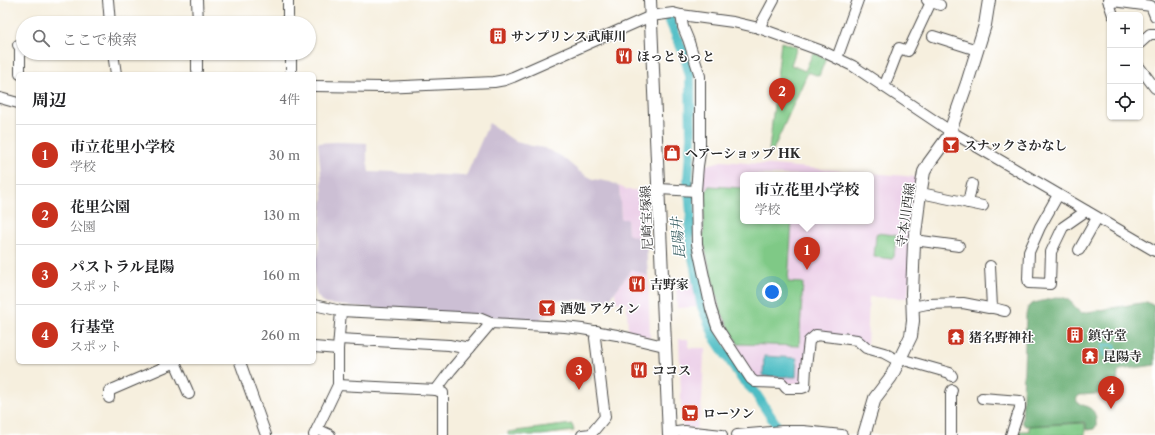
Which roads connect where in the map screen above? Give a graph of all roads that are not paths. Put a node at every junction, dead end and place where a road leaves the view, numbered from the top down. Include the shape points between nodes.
1 (108, 0) edge
2 (197, 0) edge
3 (288, 0) edge
4 (650, 0) edge
5 (774, 0) edge
6 (858, 0) edge
7 (989, 0) edge
8 (1109, 2) edge
9 (932, 3) edge
10 (1112, 12) edge
11 (681, 15) junction
12 (109, 16) edge
13 (198, 16) edge
14 (288, 16) dead end
15 (651, 16) junction
16 (1155, 16) edge
17 (759, 28) junction
18 (1155, 34) edge
19 (933, 36) dead end
20 (1143, 40) edge
21 (977, 50) junction
22 (837, 58) junction
23 (20, 60) edge
24 (114, 60) edge
25 (197, 60) edge
26 (291, 60) edge
27 (198, 70) dead end
28 (20, 72) edge
29 (116, 72) edge
30 (291, 72) edge
31 (1143, 72) edge
32 (316, 86) edge
33 (884, 87) junction
34 (1155, 88) edge
35 (0, 98) edge
36 (16, 102) edge
37 (950, 131) junction
38 (972, 184) dead end
39 (659, 189) junction
40 (696, 191) junction
41 (921, 193) junction
42 (1058, 195) junction
43 (968, 203) junction
44 (983, 206) dead end
45 (1086, 211) junction
46 (1097, 218) junction
47 (914, 240) junction
48 (959, 246) dead end
49 (1079, 250) dead end
50 (1155, 251) edge
51 (990, 266) dead end
52 (316, 305) edge
53 (913, 307) junction
54 (992, 308) junction
55 (341, 311) junction
56 (1005, 311) dead end
57 (491, 323) junction
58 (597, 332) junction
59 (338, 344) junction
60 (664, 346) junction
61 (316, 347) edge
62 (469, 349) junction
63 (899, 360) junction
64 (171, 364) edge
65 (177, 364) edge
66 (241, 364) edge
67 (952, 376) dead end
68 (338, 385) junction
69 (436, 390) junction
70 (952, 390) dead end
71 (189, 394) dead end
72 (109, 398) dead end
73 (982, 398) dead end
74 (316, 432) edge
75 (668, 434) edge
76 (266, 435) edge
77 (330, 435) edge
78 (443, 435) edge
79 (582, 435) edge
80 (722, 435) edge
81 (737, 435) edge
82 (842, 435) edge
83 (864, 435) edge
84 (951, 435) edge
85 (1011, 435) edge

1 - 12 street
2 - 13 street
3 - 14 street
4 - 15 main road, 尼崎宝塚線
5 - 17 street
6 - 22 street
7 - 21 main road, 寺本川西線
8 - 10 street
8 - 16 street via 1151,6
9 - 33 street via 911,52 899,48
11 - 15 street via 673,13
11 - 17 street
11 - 40 street via 700,76 700,153
15 - 32 street via 505,80 382,87
15 - 39 main road, 尼崎宝塚線
17 - 22 street
18 - 20 street via 1150,34
19 - 21 street
21 - 37 main road, 寺本川西線
22 - 33 street
23 - 28 street
24 - 29 street
25 - 27 street
26 - 30 street
31 - 34 street
33 - 37 street
35 - 36 street
37 - 41 main road, 寺本川西線 via 924,172
37 - 42 street
38 - 43 street
39 - 40 street
39 - 60 main road, 尼崎宝塚線
40 - 63 street via 696,244 711,309 718,326 751,379 755,382 782,384 786,388 805,387 809,341 816,335 857,340 866,348
41 - 43 street
41 - 47 main road, 寺本川西線
42 - 45 street
42 - 45 street via 1029,252 1029,283 1054,284 1051,252 1063,227
43 - 44 street
45 - 46 street
46 - 49 street
46 - 50 street
47 - 48 street
47 - 53 main road, 寺本川西線
51 - 54 street
52 - 55 street
53 - 54 street via 927,304 963,304
53 - 63 main road, 寺本川西線 via 911,336
54 - 56 street
55 - 57 street via 479,318
55 - 59 street
57 - 58 street via 565,327
57 - 62 street
58 - 60 street
58 - 79 street via 594,338 605,417 591,434
59 - 61 street
59 - 62 street via 449,345
59 - 68 street
60 - 75 main road, 尼崎宝塚線
62 - 69 street
63 - 67 street via 950,373
63 - 83 main road, 寺本川西線 via 891,377 875,398
64 - 72 street via 109,391
65 - 71 street
66 - 76 street
68 - 69 street
68 - 74 street
69 - 78 street via 444,393
70 - 84 street
73 - 85 street via 1020,401
74 - 77 street
75 - 80 street via 685,431
81 - 82 street via 803,431

